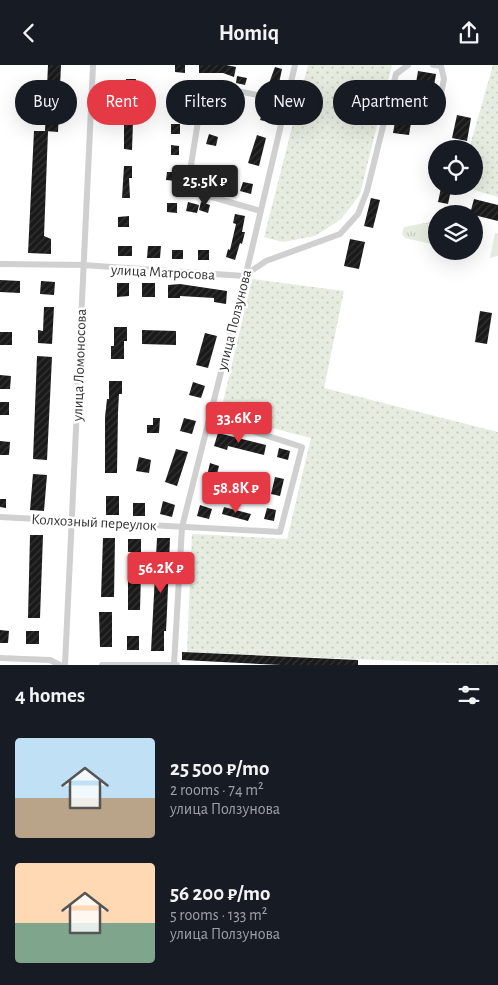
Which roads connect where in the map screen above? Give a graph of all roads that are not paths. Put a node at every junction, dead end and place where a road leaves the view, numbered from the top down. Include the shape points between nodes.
1 (93, 65) edge
2 (295, 65) edge
3 (408, 65) edge
4 (433, 65) edge
5 (291, 80) edge
6 (444, 80) edge
7 (255, 95) edge
8 (281, 125) edge
9 (261, 211) junction
10 (250, 257) junction
11 (266, 261) junction
12 (0, 264) edge
13 (83, 265) junction
14 (244, 276) junction
15 (209, 417) junction
16 (0, 517) edge
17 (72, 520) junction
18 (182, 527) junction
19 (0, 658) edge
20 (60, 665) edge
21 (65, 665) edge
22 (102, 665) edge
23 (175, 665) edge

1 - 13 street, улица Ломоносова
2 - 5 street, улица Ползунова
3 - 11 street via 396,74 367,191 358,214 340,234
4 - 6 street via 441,67
7 - 9 street via 204,84 187,190
8 - 9 street, улица Ползунова
9 - 10 street, улица Ползунова
10 - 11 street
10 - 14 street, улица Ползунова
11 - 14 street
12 - 13 street, улица Матросова
13 - 14 street, улица Матросова
13 - 17 street, улица Ломоносова
14 - 15 street, улица Ползунова
15 - 18 street, улица Ползунова
15 - 18 street, Колхозный переулок via 302,447 280,532
16 - 17 street, Колхозный переулок
17 - 18 street, Колхозный переулок
17 - 21 street, улица Ломоносова
18 - 23 street, улица Ползунова
19 - 20 street via 50,660
22 - 23 street

